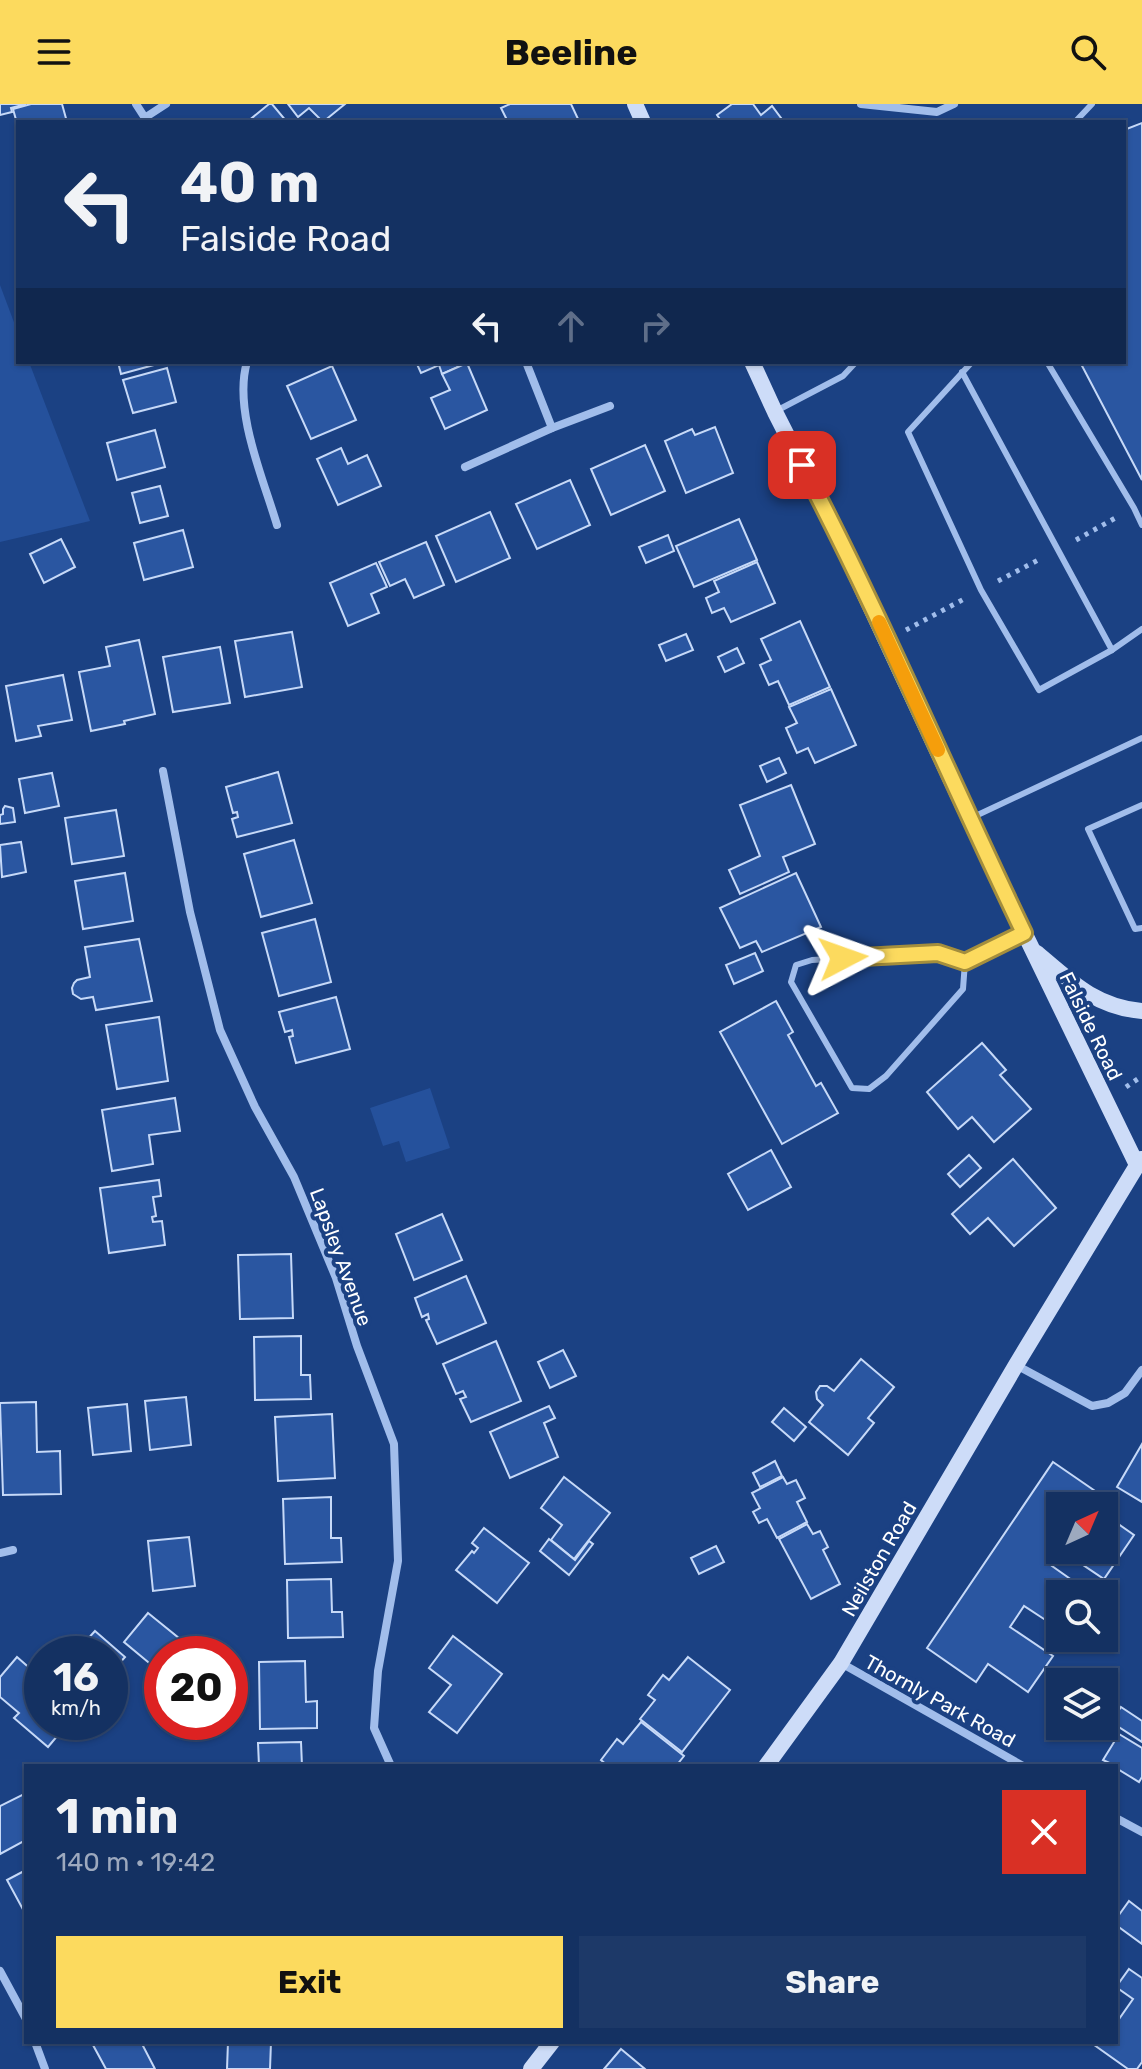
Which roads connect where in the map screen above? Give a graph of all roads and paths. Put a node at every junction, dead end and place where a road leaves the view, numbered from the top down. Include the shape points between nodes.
1 (136, 104) edge
2 (166, 104) edge
3 (861, 104) edge
4 (954, 104) edge
5 (1092, 104) edge
6 (146, 120) edge
7 (1077, 120) edge
8 (246, 364) edge
9 (527, 364) edge
10 (753, 364) edge
11 (854, 364) edge
12 (970, 364) edge
13 (1048, 364) edge
14 (962, 372) junction
15 (610, 406) dead end
16 (775, 412) junction
17 (552, 428) junction
18 (465, 467) dead end
19 (277, 525) dead end
20 (1142, 525) edge
21 (981, 590) junction
22 (1142, 629) edge
23 (887, 640) junction
24 (1112, 650) junction
25 (1142, 738) edge
26 (163, 771) dead end
27 (1142, 805) edge
28 (969, 819) junction
29 (1142, 928) edge
30 (1027, 940) junction
31 (965, 962) junction
32 (1142, 1011) edge
33 (1140, 1162) edge
34 (1016, 1365) junction
35 (1142, 1370) edge
36 (13, 1550) dead end
37 (0, 1553) edge
38 (841, 1663) junction
39 (390, 1764) edge
40 (767, 1764) edge
41 (1019, 1764) edge
42 (1118, 1819) edge
43 (1142, 1832) edge
44 (0, 1971) edge
45 (24, 2015) edge
46 (36, 2044) edge
47 (550, 2044) edge
48 (45, 2069) edge
49 (531, 2069) edge

1 - 6 street
2 - 6 street
3 - 4 street via 937,112
5 - 7 lane
8 - 19 street via 246,427
9 - 17 street
10 - 16 street, Falside Road
11 - 16 lane via 843,376
12 - 14 lane
13 - 20 lane
14 - 21 lane via 908,432
14 - 24 lane
15 - 17 street
16 - 23 street, Falside Road
17 - 18 street
21 - 23 path
21 - 24 lane via 1039,690
22 - 24 lane
23 - 28 street, Falside Road
25 - 28 lane
26 - 39 street, Lapsley Avenue via 220,1030 294,1177 394,1444 398,1561 378,1671 374,1728
27 - 29 lane via 1088,829 1135,929
28 - 30 street, Falside Road
30 - 31 lane
30 - 32 street, Falside Road via 1077,988 1105,1004
30 - 33 street, Falside Road
31 - 31 lane via 938,953 812,960 796,965 791,982 852,1088 869,1089 963,989
33 - 34 street, Neilston Road
34 - 35 street via 1092,1406 1125,1393
34 - 38 street, Neilston Road
36 - 37 street
38 - 40 street, Neilston Road
38 - 41 street, Thornly Park Road
42 - 43 street
44 - 45 street
46 - 48 street
47 - 49 street

